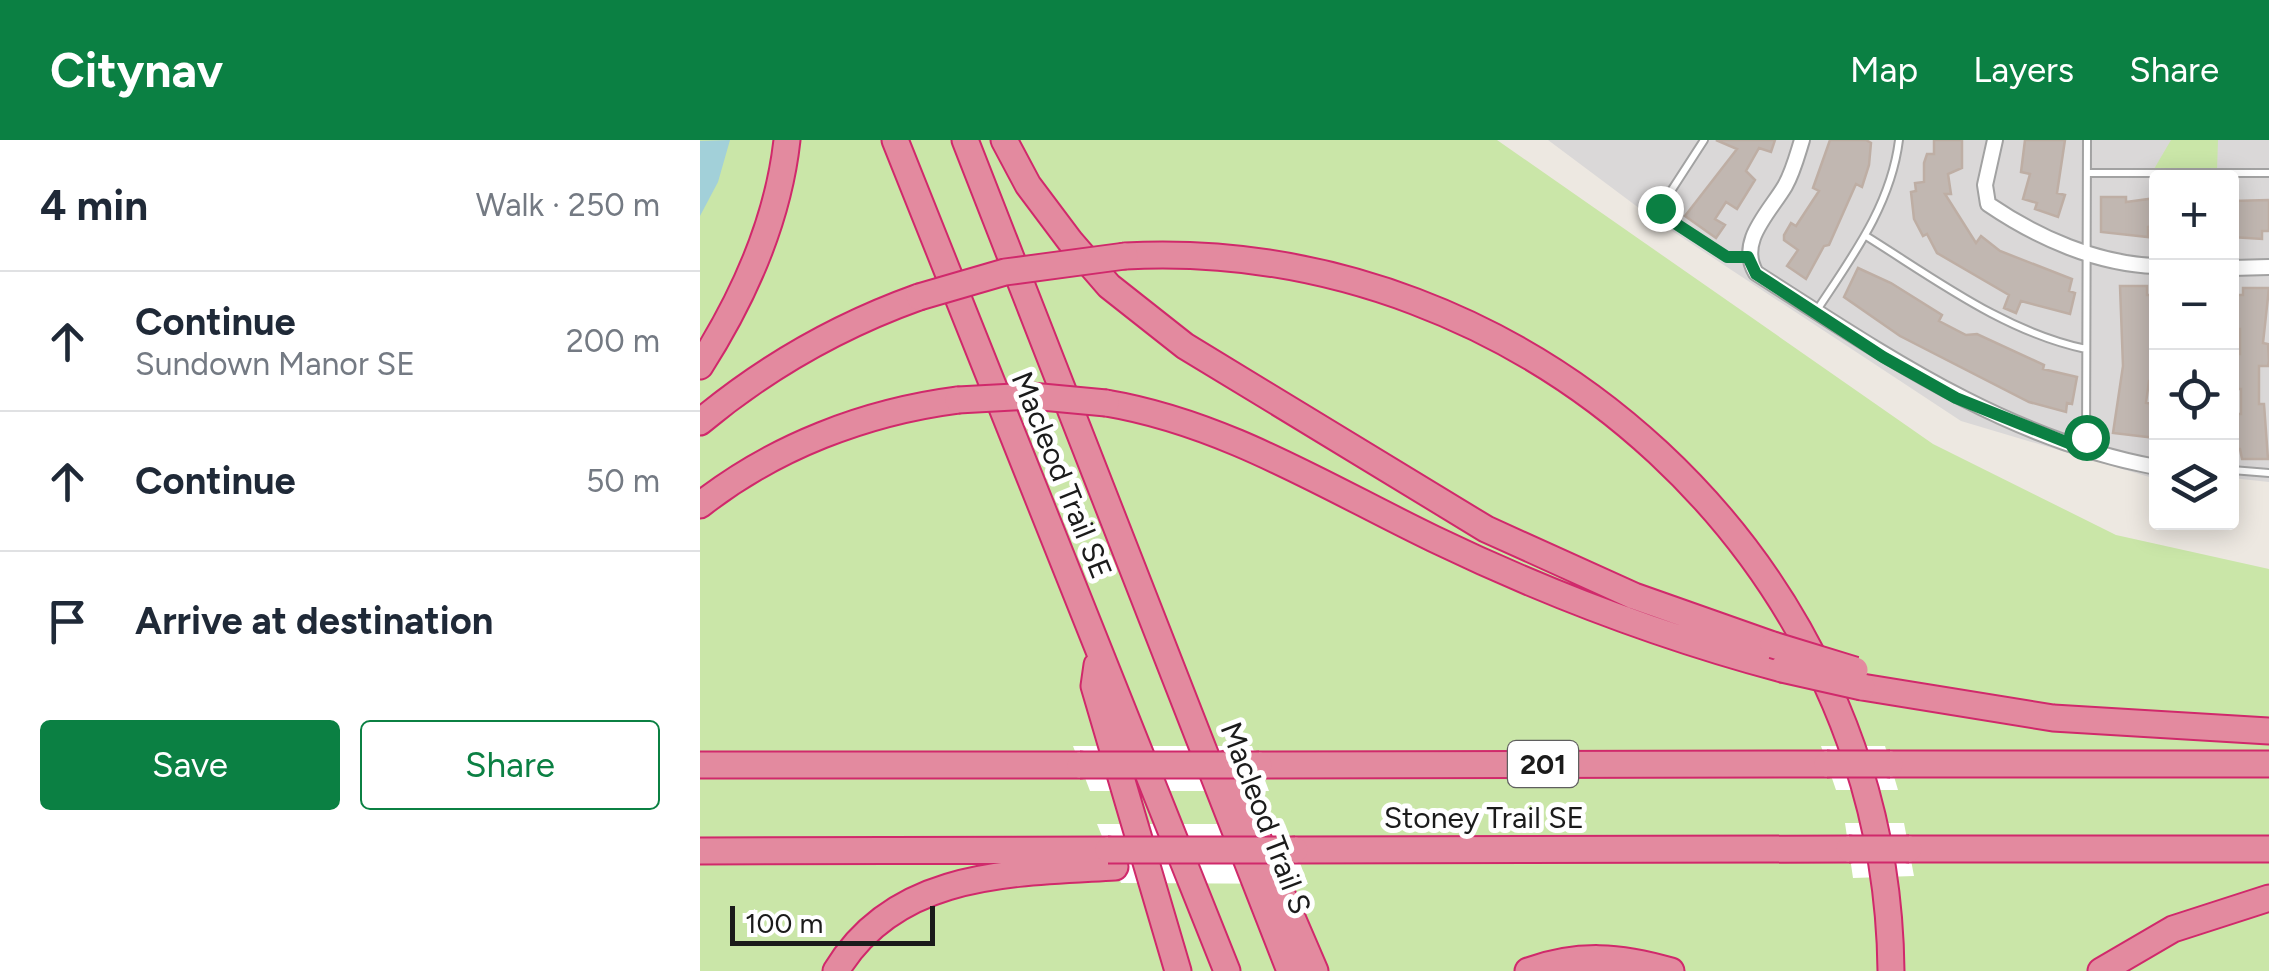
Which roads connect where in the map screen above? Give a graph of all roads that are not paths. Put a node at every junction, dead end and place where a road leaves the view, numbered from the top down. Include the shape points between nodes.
1 (787, 140) edge
2 (896, 140) edge
3 (965, 140) edge
4 (1004, 140) edge
5 (1704, 140) edge
6 (1802, 140) edge
7 (1899, 140) edge
8 (1995, 140) edge
9 (2087, 140) edge
10 (2087, 172) junction
11 (2269, 173) edge
12 (1866, 236) junction
13 (2087, 255) junction
14 (1748, 257) junction
15 (2149, 265) edge
16 (2269, 267) edge
17 (2239, 268) edge
18 (1816, 311) junction
19 (2086, 349) junction
20 (700, 366) edge
21 (700, 422) edge
22 (2086, 450) junction
23 (2149, 465) edge
24 (2239, 471) edge
25 (2269, 473) edge
26 (700, 505) edge
27 (1098, 655) junction
28 (1778, 657) junction
29 (1181, 688) junction
30 (2269, 731) edge
31 (2269, 764) edge
32 (700, 765) edge
33 (2269, 850) edge
34 (700, 852) edge
35 (1111, 858) junction
36 (2269, 898) edge
37 (836, 971) edge
38 (1178, 971) edge
39 (1227, 971) edge
40 (1290, 971) edge
41 (1315, 971) edge
42 (1528, 971) edge
43 (1671, 971) edge
44 (1891, 971) edge
45 (2101, 971) edge

1 - 20 highway via 766,236
2 - 27 highway, Macleod Trail SE
3 - 29 highway, Macleod Trail SE
4 - 28 highway via 1070,242 1109,286 1185,346 1486,529
5 - 14 lane via 1660,208 1727,257
6 - 14 street
7 - 12 lane
8 - 13 street via 1985,185 1988,204
9 - 10 lane
10 - 11 lane
10 - 13 lane
12 - 18 lane
12 - 19 lane via 1975,304
13 - 15 street
13 - 19 lane
14 - 18 street via 1756,274
16 - 17 street
18 - 22 street via 1956,398
19 - 22 lane
21 - 44 highway, bridge via 797,353 855,322 1005,272 1125,256 1215,256 1295,267 1421,302 1549,366 1588,393 1693,483 1776,590 1838,707 1880,856
22 - 23 street
24 - 25 lane
26 - 28 highway, bridge via 815,438 881,415 1018,396 1106,402 1215,432 1545,589 1656,631
27 - 38 highway via 1094,686
27 - 39 highway, Macleod Trail SE
28 - 30 highway, bridge via 2052,718
29 - 40 highway, Macleod Trail S
29 - 41 highway via 1244,801
31 - 32 highway, Stoney Trail SE / 201, bridge
33 - 35 highway, Stoney Trail SE, bridge via 1258,850
34 - 35 highway, Stoney Trail SE
35 - 37 highway via 986,875 924,894 873,926
36 - 45 highway via 2173,928
42 - 43 highway via 1583,957

